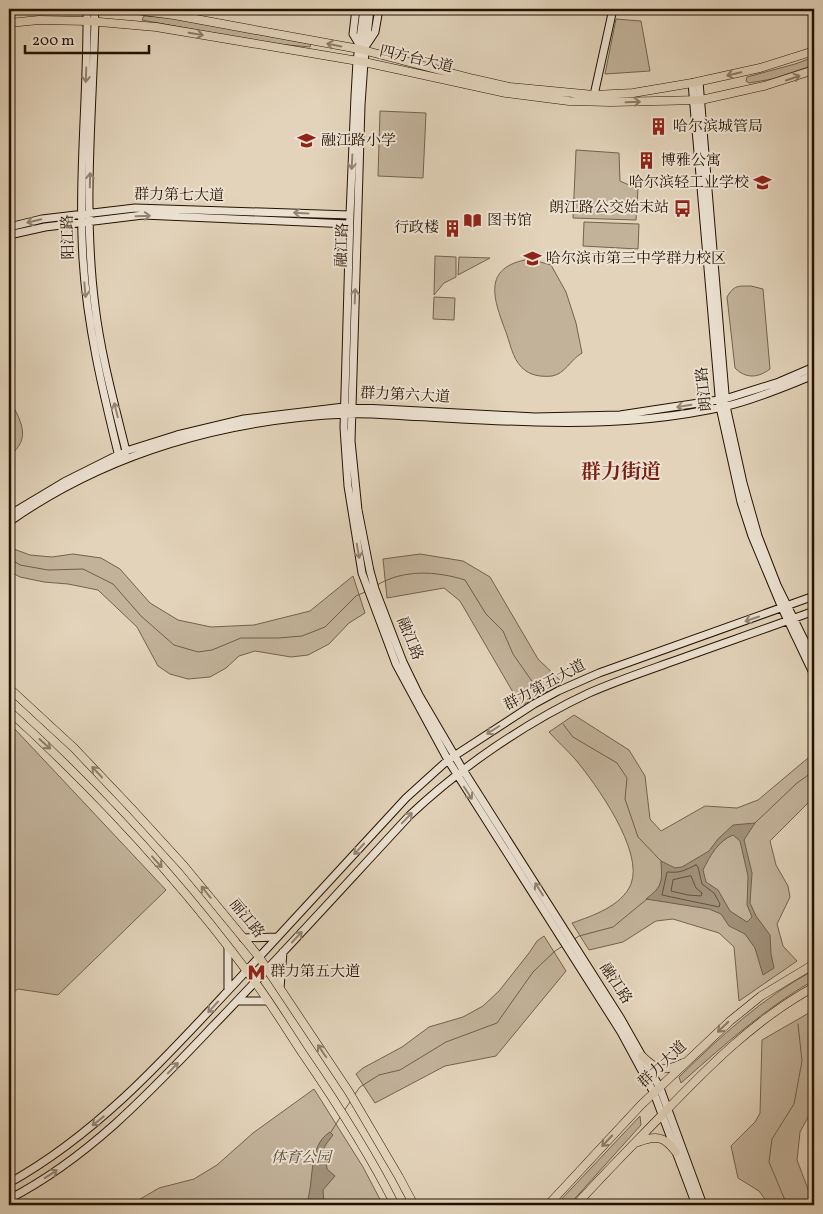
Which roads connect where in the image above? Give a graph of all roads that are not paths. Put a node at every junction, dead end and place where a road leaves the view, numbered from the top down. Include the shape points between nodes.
1 (88, 9) edge
2 (94, 9) edge
3 (128, 9) edge
4 (356, 9) edge
5 (364, 9) edge
6 (370, 9) edge
7 (379, 9) edge
8 (613, 9) edge
9 (91, 21) junction
10 (9, 22) edge
11 (362, 48) junction
12 (814, 51) edge
13 (360, 62) junction
14 (814, 70) edge
15 (696, 83) junction
16 (594, 95) junction
17 (698, 100) junction
18 (85, 213) junction
19 (350, 215) junction
20 (85, 221) junction
21 (349, 224) junction
22 (9, 227) edge
23 (9, 235) edge
24 (814, 367) edge
25 (814, 375) edge
26 (723, 403) junction
27 (347, 411) junction
28 (127, 454) junction
29 (119, 458) junction
30 (9, 516) edge
31 (9, 522) edge
32 (372, 591) junction
33 (814, 596) edge
34 (785, 607) junction
35 (814, 611) edge
36 (791, 619) junction
37 (814, 660) edge
38 (814, 675) edge
39 (9, 688) edge
40 (9, 711) edge
41 (454, 755) junction
42 (448, 760) junction
43 (464, 770) junction
44 (456, 775) junction
45 (562, 932) junction
46 (277, 937) junction
47 (243, 938) junction
48 (228, 948) junction
49 (573, 951) junction
50 (284, 952) junction
51 (259, 957) junction
52 (814, 964) edge
53 (267, 969) junction
54 (246, 971) junction
55 (255, 982) junction
56 (814, 987) edge
57 (280, 988) junction
58 (228, 990) junction
59 (238, 1001) junction
60 (268, 1001) junction
61 (642, 1056) junction
62 (690, 1059) junction
63 (657, 1090) junction
64 (665, 1112) junction
65 (634, 1144) junction
66 (676, 1152) junction
67 (9, 1183) edge
68 (9, 1199) edge
69 (395, 1205) edge
70 (414, 1205) edge
71 (548, 1205) edge
72 (576, 1205) edge
73 (696, 1205) edge
74 (703, 1205) edge

1 - 9 main road, 阳江路
2 - 9 main road, 阳江路
11 -> 3 main road, 四方台大道
4 - 11 main road via 353,34
5 - 11 main road, 融江路
6 - 11 main road, 融江路
7 - 11 main road via 375,32
8 - 16 main road
9 - 10 main road, 四方台大道
9 -> 13 main road, 四方台大道 via 156,27
9 - 18 main road, 阳江路
11 - 13 main road, 融江路
11 - 16 main road, 四方台大道 via 496,84
12 -> 15 main road, 四方台大道
13 -> 17 main road, 四方台大道 via 529,97 611,102
13 -> 19 main road, 融江路
27 -> 13 main road, 融江路
17 -> 14 main road, 四方台大道 via 764,86
15 - 16 main road, 四方台大道 via 633,93
15 - 17 main road, 朗江路
17 - 26 main road, 朗江路
19 -> 18 main road, 群力第七大道 via 135,208
18 - 20 main road, 阳江路
18 -> 22 main road, 群力第七大道
19 - 21 main road, 融江路
20 -> 21 main road, 群力第七大道 via 143,216
20 - 23 main road, 群力第七大道
28 -> 20 main road, 阳江路 via 98,329
20 -> 29 main road, 阳江路 via 83,260 88,315
21 - 27 main road, 融江路
24 - 26 main road, 群力第六大道
25 - 26 main road, 群力第六大道
26 - 27 main road, 群力第六大道 via 620,414 535,417
26 - 34 main road, 朗江路 via 746,520
27 - 28 main road, 群力第六大道 via 263,416 227,422 154,441
27 - 32 main road, 融江路 via 344,439 348,486
28 - 29 main road, 群力第六大道
29 - 30 main road, 群力第六大道 via 49,490
29 - 31 main road, 群力第六大道
32 - 41 main road, 融江路 via 419,695
32 - 42 main road, 融江路 via 396,664
33 - 34 main road, 群力第五大道
34 - 36 main road, 朗江路
34 -> 41 main road, 群力第五大道 via 599,673 558,691
35 - 36 main road, 群力第五大道
36 - 37 main road, 朗江路
36 - 38 main road, 朗江路
36 - 43 main road, 群力第五大道 via 589,694 544,717
47 -> 39 main road, 丽江路 via 132,809 74,748
40 -> 48 main road via 119,820 177,884
41 - 42 main road, 群力第五大道
41 - 43 main road, 融江路
42 - 44 main road, 融江路
42 -> 46 main road, 群力第五大道 via 406,798
43 - 44 main road, 群力第五大道
45 -> 43 main road, 融江路
44 -> 45 main road, 融江路
50 -> 44 main road, 群力第五大道 via 410,815
45 - 49 main road, 融江路
46 - 47 main road
46 - 51 main road, 群力第五大道
47 - 51 main road, 丽江路
48 - 54 main road
48 - 58 main road
49 - 61 main road, 融江路
49 - 63 main road, 融江路
50 - 53 main road, 群力第五大道
50 - 57 main road
51 - 53 main road, 丽江路
51 - 54 main road, 群力第五大道
52 -> 62 main road, 群力大道 via 761,996
53 - 55 main road, 群力第五大道
53 - 57 main road, 丽江路
54 - 55 main road
54 - 58 main road, 群力第五大道
55 - 59 main road, 群力第五大道
55 - 60 main road
56 - 64 main road via 740,1038
70 -> 57 main road, 丽江路 via 359,1108
58 -> 67 main road, 群力第五大道 via 168,1055 104,1116 58,1152
59 - 60 main road
68 -> 59 main road, 群力第五大道 via 62,1167 121,1119
60 - 69 main road via 334,1101
61 - 62 main road via 661,1069
61 - 63 main road, 融江路
62 - 63 main road, 群力大道
63 - 64 main road, 融江路
63 -> 71 main road, 群力大道
64 - 65 main road
64 - 66 main road, 融江路
64 - 74 main road, 融江路
65 - 66 main road via 658,1138 668,1142
65 - 72 main road
66 - 73 main road, 融江路

